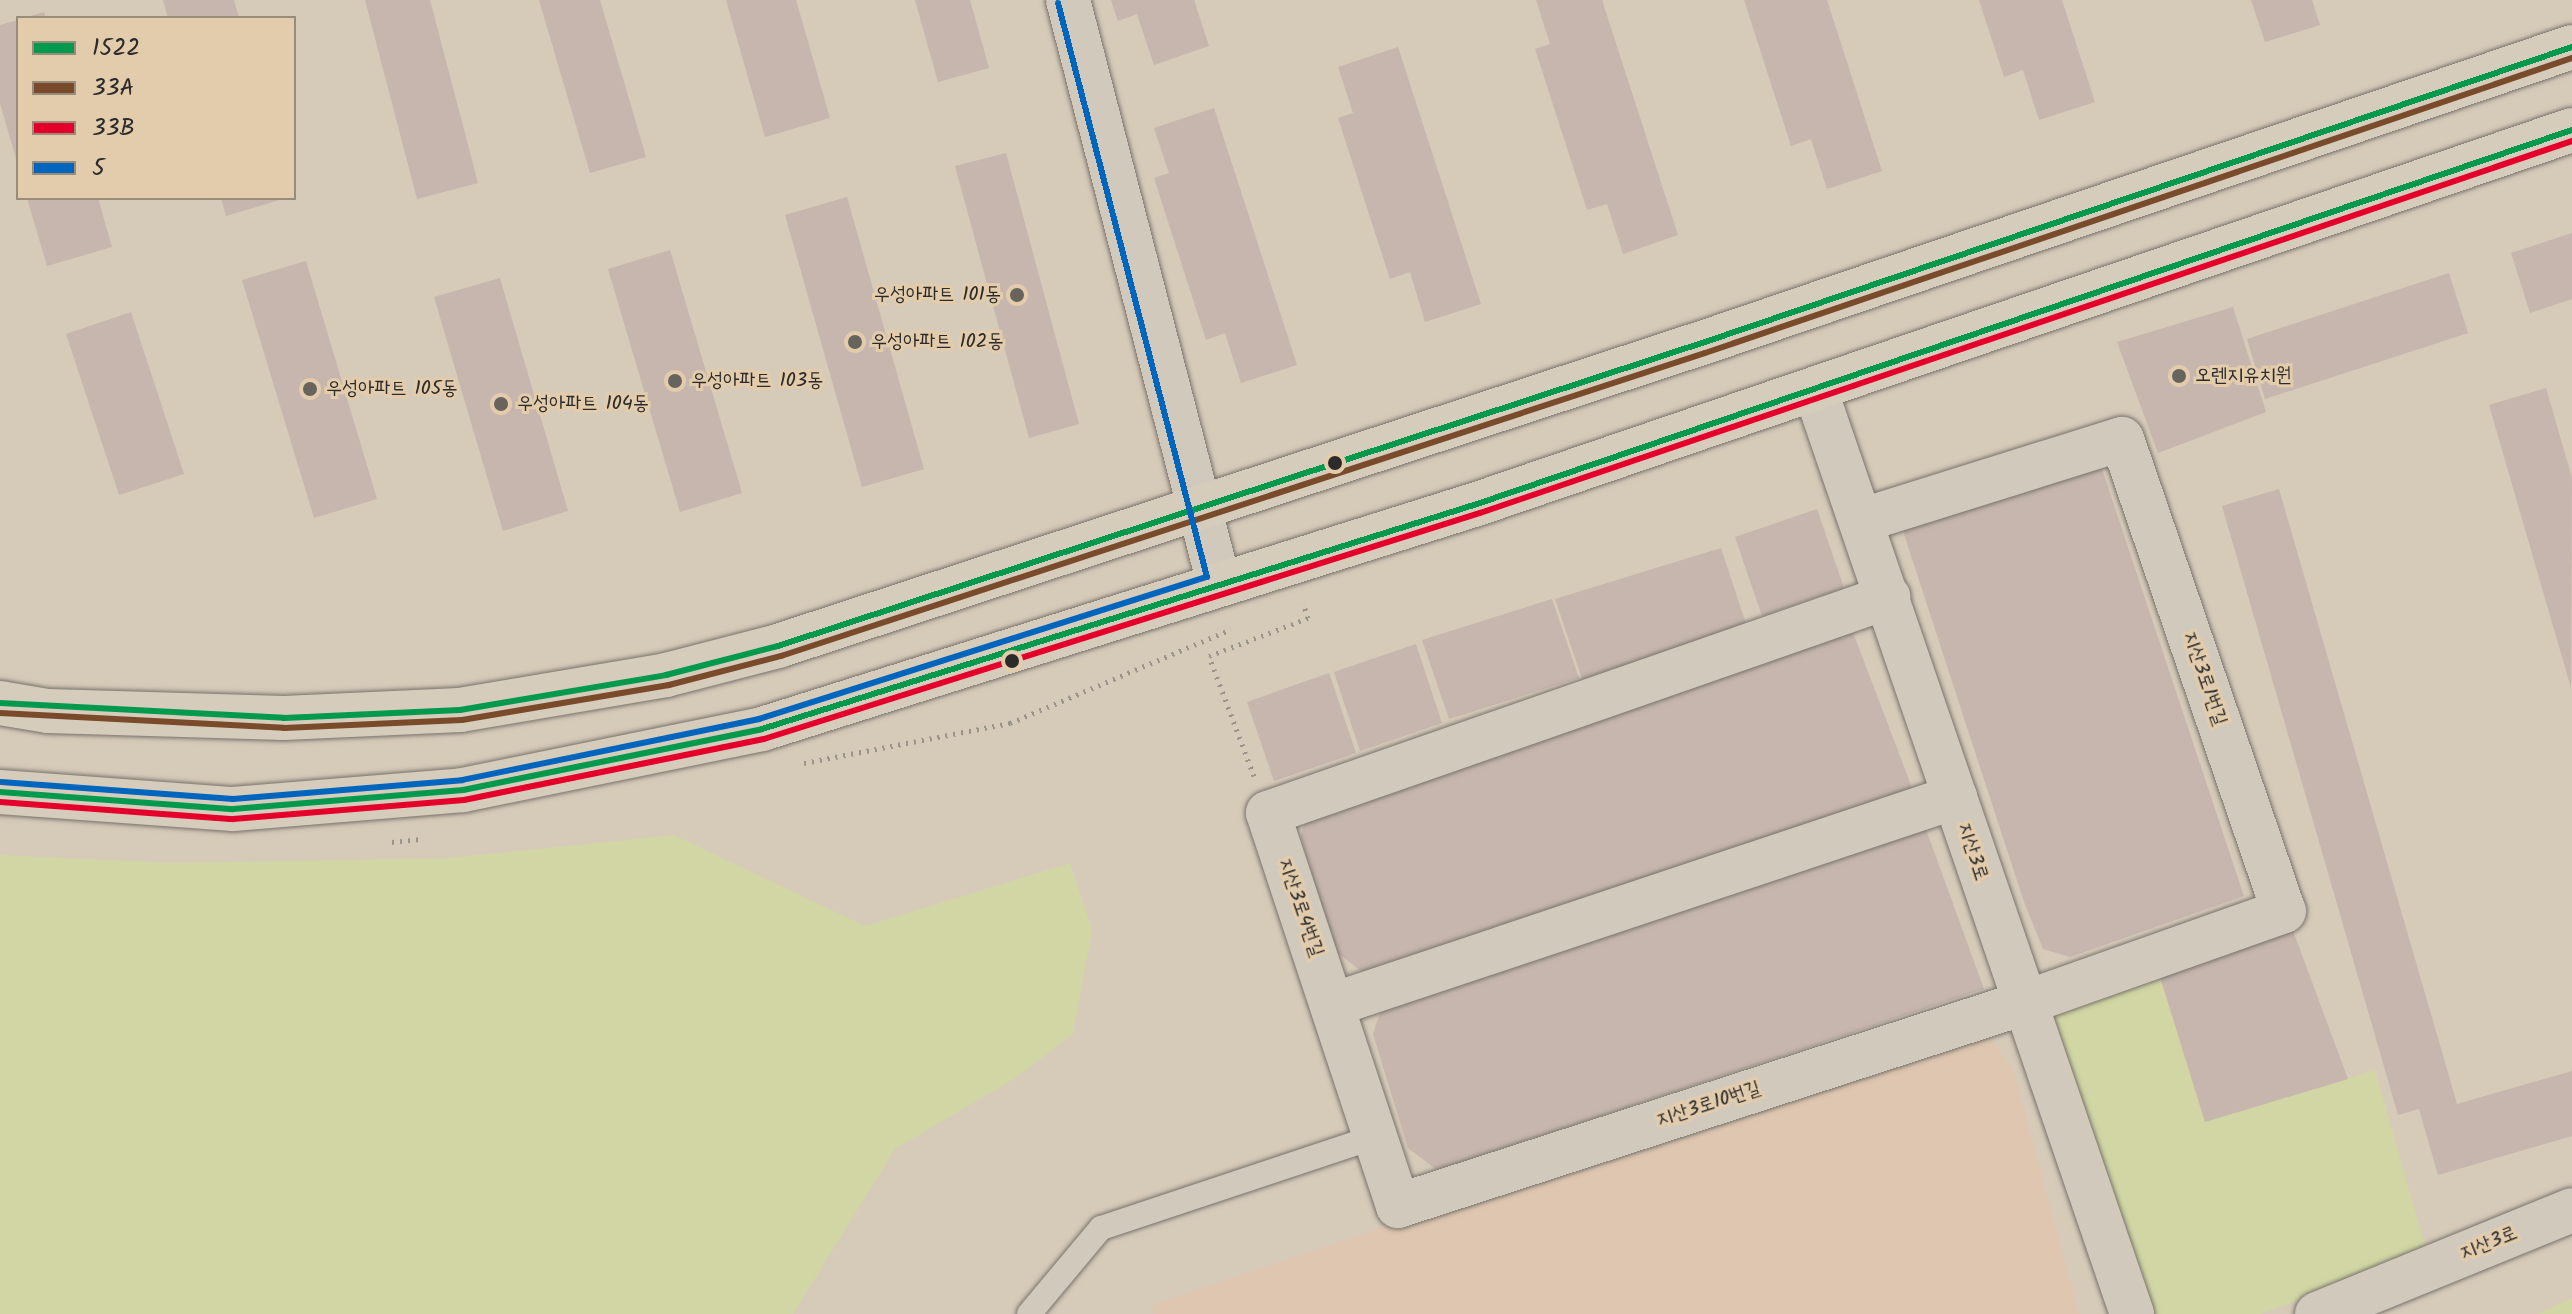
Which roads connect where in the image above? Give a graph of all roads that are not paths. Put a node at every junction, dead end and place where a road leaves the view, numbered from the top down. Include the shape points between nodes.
1 (1068, 0) edge
2 (2572, 47) edge
3 (2572, 130) edge
4 (1815, 389) junction
5 (1197, 505) junction
6 (1863, 520) junction
7 (1219, 584) junction
8 (1888, 597) junction
9 (0, 703) edge
10 (0, 792) edge
11 (1955, 797) junction
12 (2021, 1004) junction
13 (1332, 1005) junction
14 (1375, 1137) junction
15 (2572, 1210) edge
16 (1029, 1314) edge
17 (2132, 1314) edge
18 (2317, 1314) edge

1 - 5 street
2 - 5 main road via 1702,343
3 - 4 main road
4 - 6 street, 지산3로
4 - 7 main road
5 - 7 street
5 - 9 main road via 778,646 666,675 475,708 284,718 48,711
6 - 8 street, 지산3로
6 - 12 street, 지산3로1번길 via 2122,439 2284,911
7 - 10 main road via 762,729 463,790 233,809
8 - 11 street, 지산3로
8 - 13 street, 지산3로4번길 via 1268,813
11 - 12 street, 지산3로
11 - 13 street
12 - 14 street, 지산3로10번길 via 1398,1206
12 - 17 street, 지산3로
13 - 14 street, 지산3로4번길
14 - 16 lane via 1101,1228
15 - 18 street, 지산3로

